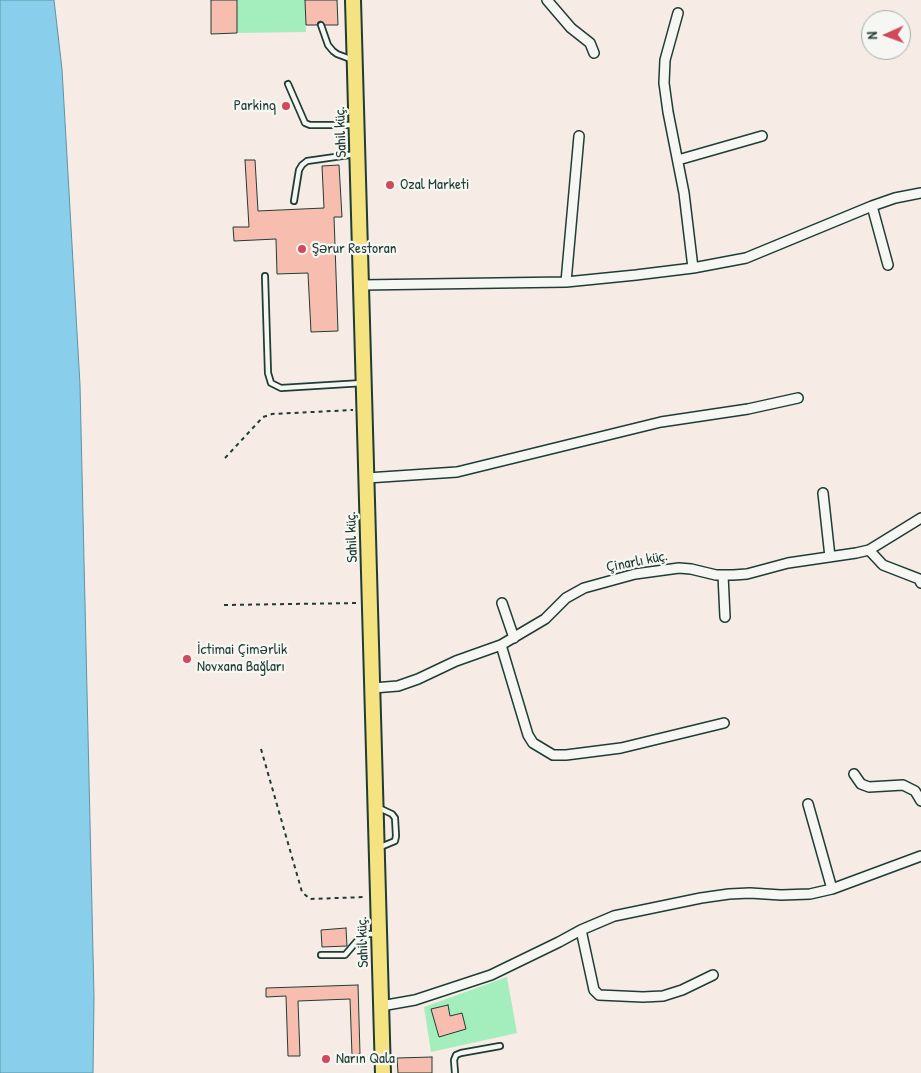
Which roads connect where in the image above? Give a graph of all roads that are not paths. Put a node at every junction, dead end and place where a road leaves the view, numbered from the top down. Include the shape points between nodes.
1 (354, 0) edge
2 (547, 0) edge
3 (678, 13) dead end
4 (320, 25) dead end
5 (594, 53) dead end
6 (355, 61) junction
7 (288, 84) dead end
8 (357, 125) junction
9 (579, 136) dead end
10 (762, 136) dead end
11 (358, 154) junction
12 (678, 160) junction
13 (921, 193) edge
14 (294, 201) dead end
15 (872, 206) junction
16 (888, 265) dead end
17 (693, 268) junction
18 (264, 276) dead end
19 (566, 282) junction
20 (361, 285) junction
21 (364, 383) junction
22 (798, 398) dead end
23 (367, 478) junction
24 (823, 493) dead end
25 (921, 518) edge
26 (869, 550) junction
27 (830, 557) junction
28 (723, 576) junction
29 (921, 583) edge
30 (502, 603) dead end
31 (725, 618) dead end
32 (514, 638) junction
33 (500, 645) junction
34 (373, 688) junction
35 (724, 723) dead end
36 (854, 774) dead end
37 (921, 801) edge
38 (808, 804) dead end
39 (376, 806) junction
40 (377, 848) junction
41 (921, 856) edge
42 (832, 889) junction
43 (581, 930) junction
44 (379, 934) junction
45 (321, 955) dead end
46 (714, 975) dead end
47 (381, 1006) junction
48 (500, 1046) dead end
49 (383, 1073) edge
50 (455, 1073) edge

1 - 6 main road, Sahil küç.
2 - 5 street via 571,28 590,43
3 - 12 street via 665,60 664,83
4 - 6 lane via 332,51
6 - 8 main road, Sahil küç.
7 - 8 lane via 305,123
8 - 11 main road, Sahil küç.
9 - 19 street
10 - 12 street
11 - 14 lane via 307,161 299,170
11 - 20 main road, Sahil küç.
12 - 17 street
13 - 15 street
15 - 16 street
15 - 17 street via 746,258
17 - 19 street
18 - 21 lane via 271,383 281,388
19 - 20 street
20 - 21 main road, Sahil küç.
21 - 23 main road, Sahil küç.
22 - 23 street via 661,422 457,472
23 - 34 main road, Sahil küç.
24 - 27 street
25 - 26 street, Çinarlı küç.
26 - 27 street, Çinarlı küç.
26 - 29 street via 884,565 919,579
27 - 28 street, Çinarlı küç.
28 - 31 street
28 - 32 street, Çinarlı küç. via 678,568 635,574 584,588 566,598 545,619
30 - 32 street
32 - 33 street, Çinarlı küç.
33 - 34 street, Çinarlı küç. via 398,686
33 - 35 street via 528,735 533,743 553,755 621,748
34 - 39 main road, Sahil küç.
36 - 37 street via 861,784 869,787 903,785 915,791
38 - 42 street
39 - 40 main road, Sahil küç.
39 - 40 lane via 395,818 396,836 395,841
40 - 44 main road, Sahil küç.
41 - 42 street
42 - 43 street via 810,894 750,893 701,898 614,916
43 - 46 street via 594,990 599,994 663,996
43 - 47 street via 491,975 415,1000
44 - 45 lane via 363,934 345,955
44 - 47 main road, Sahil küç.
47 - 49 main road, Sahil küç.
48 - 50 lane via 456,1055

